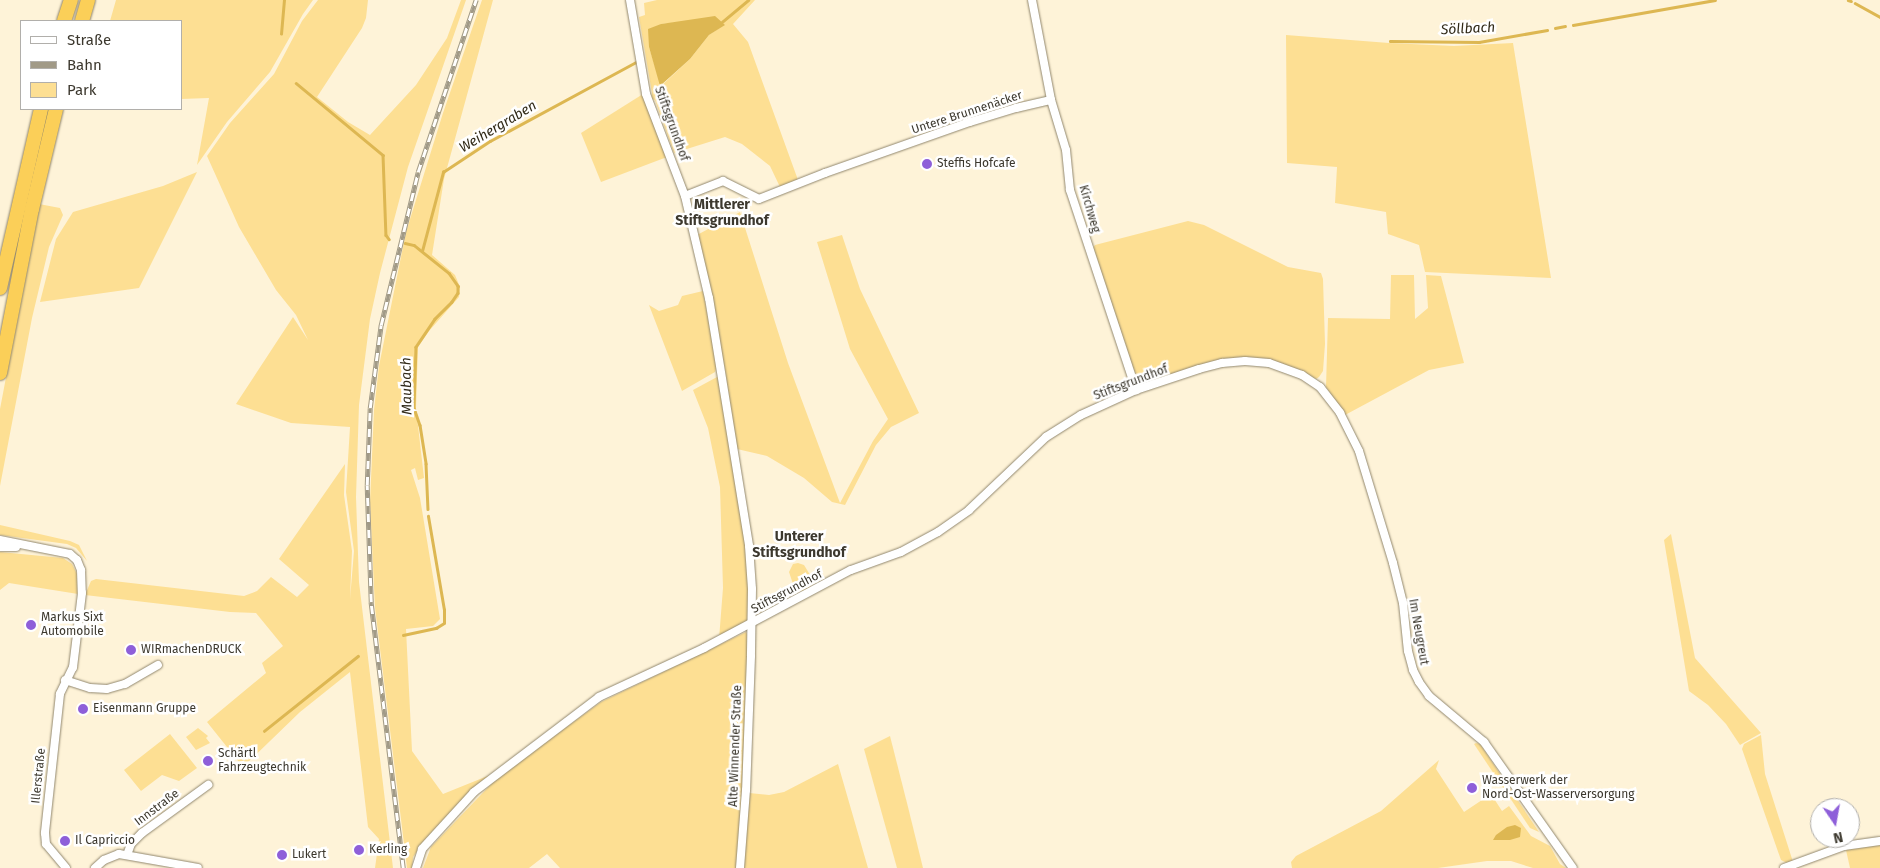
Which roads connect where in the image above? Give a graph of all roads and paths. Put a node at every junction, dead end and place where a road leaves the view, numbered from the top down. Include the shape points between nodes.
1 (71, 0) edge
2 (88, 0) edge
3 (630, 0) edge
4 (1032, 0) edge
5 (64, 20) edge
6 (82, 20) edge
7 (1051, 100) junction
8 (41, 110) edge
9 (56, 110) edge
10 (685, 196) junction
11 (0, 288) edge
12 (0, 373) edge
13 (1320, 387) joint
14 (1136, 390) junction
15 (0, 540) edge
16 (0, 547) edge
17 (28, 548) junction
18 (751, 624) junction
19 (158, 665) dead end
20 (65, 680) junction
21 (208, 785) dead end
22 (1880, 841) edge
23 (127, 855) junction
24 (66, 868) edge
25 (95, 868) edge
26 (198, 868) edge
27 (416, 868) edge
28 (740, 868) edge
29 (1573, 868) edge
30 (1784, 868) edge

1 - 5 highway
2 - 6 highway
3 - 10 street, Stiftsgrundhof via 646,94
4 - 7 street, Kirchweg
7 - 10 street, Untere Brunnenäcker via 992,114 760,199 723,181
7 - 14 street, Kirchweg via 1066,150 1070,190
8 - 11 highway
9 - 12 highway via 32,209
10 - 18 street, Stiftsgrundhof via 709,298 750,546
13 - 14 street, Stiftsgrundhof via 1286,368 1245,361 1199,369
13 - 29 street, Im Neugreut via 1340,413 1362,460 1394,562 1408,650 1419,682 1429,696 1484,742
14 - 18 street, Stiftsgrundhof via 1059,428 969,510 938,532 901,552 852,570
15 - 17 street, Illerstraße
16 - 17 street, Illerstraße
17 - 20 street, Illerstraße via 70,554 81,570 82,593 73,667
18 - 27 street via 591,703 474,792 422,849
18 - 28 street, Alte Winnender Straße
19 - 20 street via 117,687 97,690
20 - 24 street, Illerstraße via 59,702 45,836 46,844
21 - 23 street, Innstraße via 142,833 131,844
22 - 30 street via 1844,846
23 - 25 street via 110,856
23 - 26 street

